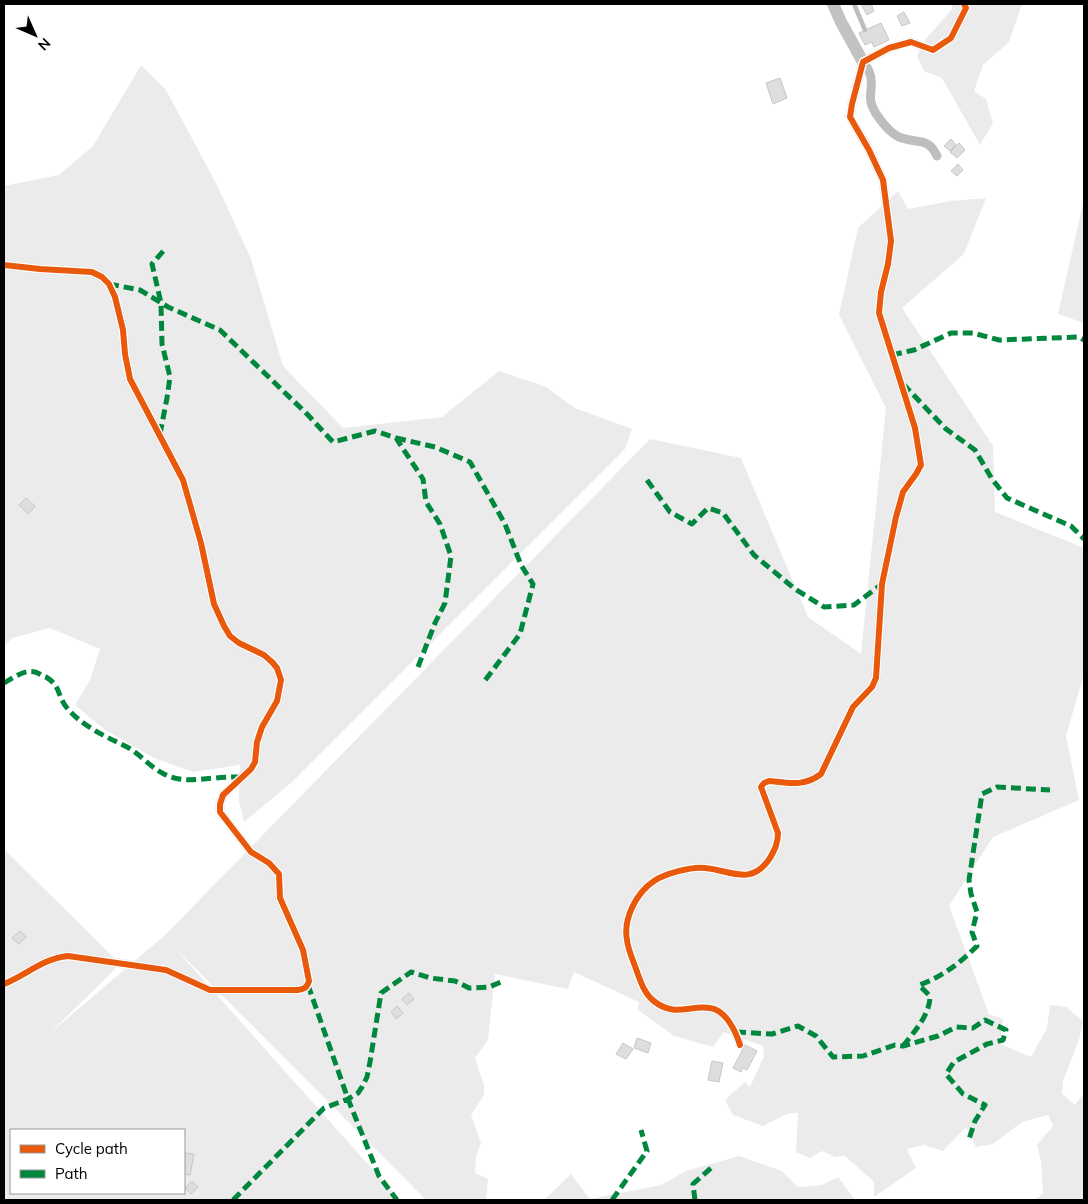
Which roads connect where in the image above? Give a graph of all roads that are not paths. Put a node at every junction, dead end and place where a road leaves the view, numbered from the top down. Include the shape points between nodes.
1 (833, 4) edge
2 (854, 4) edge
3 (964, 4) edge
4 (866, 30) dead end
5 (863, 62) junction
6 (937, 156) dead end
7 (4, 265) edge
8 (4, 984) edge
9 (740, 1045) dead end

1 - 5 street
2 - 4 lane
3 - 5 street via 966,8 951,38 934,50 911,42 889,48
5 - 6 street via 872,81 871,108 890,131 901,138 929,144
5 - 9 street via 850,117 883,180 891,241 879,313 915,428 921,465 903,492 896,517 882,584 876,678 853,707 821,774 801,784 769,781 761,787 778,833 775,849 766,863 745,875 690,868 658,878 638,895 626,932 644,990 652,1000 674,1010 711,1008 725,1017 736,1032
7 - 8 street via 92,272 110,284 124,330 130,379 183,480 214,604 230,636 264,655 277,668 280,692 257,742 256,762 223,796 220,812 251,852 268,862 279,874 280,898 304,950 309,981 304,989 298,990 210,990 166,970 68,956 45,962

